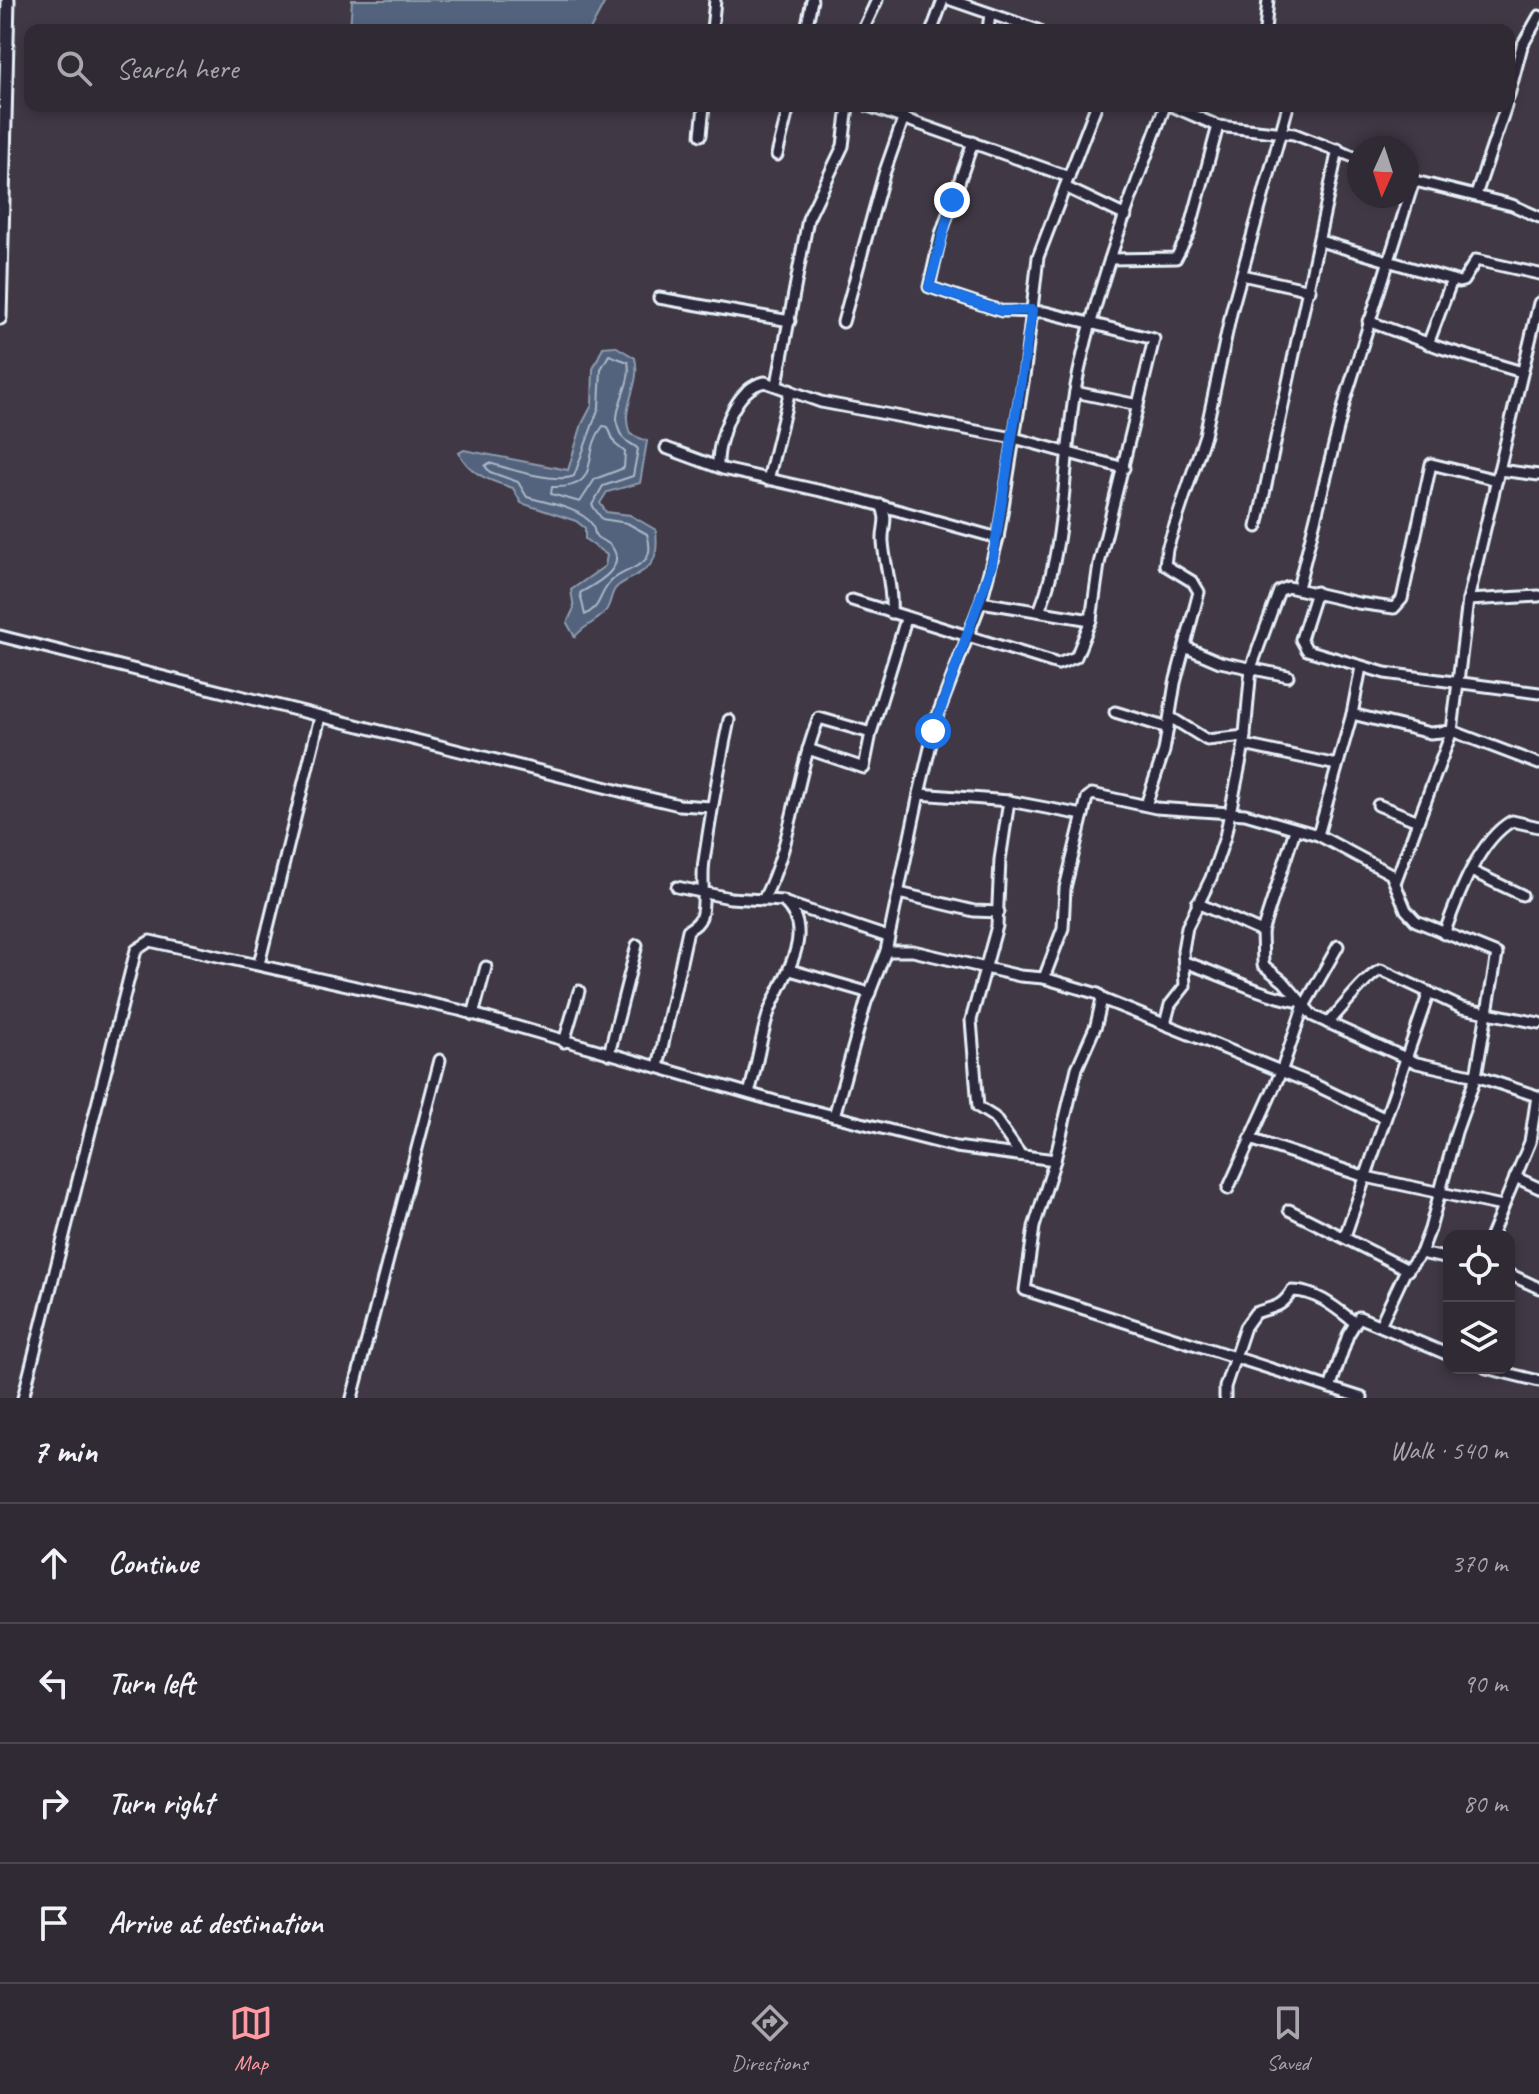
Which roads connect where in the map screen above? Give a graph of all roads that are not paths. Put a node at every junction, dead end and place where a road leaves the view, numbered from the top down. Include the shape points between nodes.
1 (8, 0) edge
2 (715, 0) edge
3 (812, 0) edge
4 (877, 0) edge
5 (943, 0) edge
6 (951, 0) edge
7 (1268, 0) edge
8 (990, 14) junction
9 (1539, 16) edge
10 (713, 24) edge
11 (807, 24) edge
12 (866, 24) edge
13 (934, 24) edge
14 (989, 24) edge
15 (1020, 24) edge
16 (1266, 24) edge
17 (1515, 72) edge
18 (703, 112) edge
19 (788, 112) edge
20 (847, 112) edge
21 (1094, 112) edge
22 (1163, 112) edge
23 (1186, 112) edge
24 (1286, 112) edge
25 (1504, 112) edge
26 (902, 113) edge
27 (1218, 126) junction
28 (1281, 133) junction
29 (701, 135) dead end
30 (973, 142) junction
31 (1338, 149) junction
32 (1347, 153) edge
33 (777, 155) dead end
34 (1069, 177) junction
35 (1419, 182) edge
36 (1065, 187) junction
37 (1476, 195) junction
38 (1403, 208) edge
39 (1126, 216) junction
40 (1539, 216) edge
41 (1320, 241) junction
42 (1110, 259) junction
43 (1389, 262) junction
44 (1539, 274) edge
45 (1242, 275) junction
46 (1452, 280) junction
47 (1310, 290) junction
48 (659, 298) dead end
49 (1539, 303) edge
50 (1032, 310) junction
51 (0, 318) edge
52 (790, 321) junction
53 (1368, 321) junction
54 (843, 322) dead end
55 (1092, 324) junction
56 (1428, 344) junction
57 (1522, 372) junction
58 (777, 384) junction
59 (790, 390) junction
60 (1075, 392) junction
61 (1138, 405) junction
62 (1014, 438) junction
63 (666, 448) dead end
64 (1067, 451) junction
65 (718, 466) junction
66 (1124, 468) junction
67 (1498, 475) junction
68 (1539, 475) edge
69 (768, 480) junction
70 (881, 505) junction
71 (1257, 527) dead end
72 (998, 538) junction
73 (1298, 588) junction
74 (1316, 592) junction
75 (1539, 596) edge
76 (852, 600) dead end
77 (1468, 600) junction
78 (981, 602) junction
79 (1040, 609) junction
80 (891, 613) junction
81 (906, 619) junction
82 (1091, 620) junction
83 (0, 636) edge
84 (969, 637) junction
85 (1185, 647) junction
86 (1361, 667) junction
87 (1251, 668) junction
88 (1288, 676) dead end
89 (1457, 684) junction
90 (1539, 693) edge
91 (1115, 712) dead end
92 (1352, 714) junction
93 (320, 717) junction
94 (1170, 717) junction
95 (729, 720) dead end
96 (1168, 728) junction
97 (1452, 731) junction
98 (871, 733) junction
99 (1244, 740) junction
100 (808, 749) junction
101 (1539, 764) edge
102 (1337, 765) junction
103 (919, 794) junction
104 (1009, 801) junction
105 (1146, 805) junction
106 (1378, 805) dead end
107 (711, 807) junction
108 (1231, 812) junction
109 (1083, 815) junction
110 (1418, 821) junction
111 (1539, 827) edge
112 (1295, 830) junction
113 (1318, 835) junction
114 (1471, 871) junction
115 (1396, 880) junction
116 (677, 887) dead end
117 (702, 893) junction
118 (899, 893) junction
119 (1522, 895) dead end
120 (763, 900) junction
121 (786, 903) junction
122 (1197, 903) junction
123 (999, 912) junction
124 (1262, 932) junction
125 (1444, 934) junction
126 (888, 937) junction
127 (637, 945) dead end
128 (1338, 946) dead end
129 (886, 951) junction
130 (1184, 962) junction
131 (259, 964) junction
132 (486, 967) dead end
133 (988, 969) junction
134 (790, 970) junction
135 (1044, 978) junction
136 (579, 991) dead end
137 (1429, 992) junction
138 (870, 993) junction
139 (1102, 999) junction
140 (1300, 1004) junction
141 (1488, 1013) junction
142 (473, 1015) junction
143 (1328, 1023) junction
144 (1539, 1023) edge
145 (1165, 1024) junction
146 (564, 1042) junction
147 (609, 1054) junction
148 (1406, 1057) junction
149 (440, 1060) dead end
150 (658, 1067) junction
151 (1281, 1072) junction
152 (1476, 1076) junction
153 (749, 1093) junction
154 (1539, 1098) edge
155 (834, 1116) junction
156 (1384, 1118) junction
157 (1250, 1139) junction
158 (1020, 1154) junction
159 (1055, 1160) junction
160 (1366, 1177) junction
161 (1515, 1177) junction
162 (1539, 1188) edge
163 (1228, 1189) dead end
164 (1439, 1191) junction
165 (1502, 1206) junction
166 (1289, 1210) dead end
167 (1493, 1230) edge
168 (1345, 1236) junction
169 (1421, 1253) junction
170 (1443, 1258) edge
171 (1408, 1270) junction
172 (1515, 1277) edge
173 (1539, 1288) edge
174 (1354, 1322) junction
175 (1380, 1325) junction
176 (1443, 1352) edge
177 (1234, 1358) junction
178 (1510, 1374) edge
179 (1539, 1381) edge
180 (1330, 1388) junction
181 (23, 1398) edge
182 (352, 1398) edge
183 (1225, 1398) edge
184 (1362, 1398) edge

1 - 51 street
2 - 10 street
3 - 11 street
4 - 12 street
5 - 13 street
6 - 8 street
7 - 16 street
8 - 14 street
8 - 15 street
9 - 17 street
18 - 29 street
19 - 33 street
20 - 52 street via 843,146 808,219
21 - 34 street
22 - 39 street
23 - 27 street
24 - 28 street
25 - 37 street
26 - 30 street
26 - 54 street
27 - 28 street
27 - 42 street via 1189,233 1176,258
28 - 31 street
28 - 45 street
30 - 34 street
30 - 50 street via 929,287 1001,311
31 - 32 street
31 - 41 street
34 - 36 street
35 - 37 street
36 - 39 street
36 - 50 street via 1038,257
37 - 40 street
38 - 43 street
39 - 42 street
41 - 43 street
41 - 47 street
42 - 55 street
43 - 46 street
43 - 53 street
44 - 46 street via 1476,260 1463,281
45 - 47 street
45 - 85 street via 1205,435 1167,549 1165,565 1193,582 1199,592
46 - 56 street
47 - 71 street
48 - 52 street
49 - 57 street
50 - 55 street
50 - 62 street
52 - 58 street
53 - 56 street
53 - 73 street
55 - 60 street
55 - 61 street via 1154,339
56 - 57 street
57 - 67 street
58 - 59 street
58 - 65 street via 757,383 737,404
59 - 62 street via 821,402
59 - 69 street
60 - 61 street
60 - 64 street
61 - 66 street
62 - 64 street
62 - 72 street
63 - 65 street
64 - 66 street
64 - 79 street via 1060,525
65 - 69 street
66 - 82 street via 1099,564
67 - 68 street
67 - 74 street via 1431,464 1399,605 1358,603
67 - 77 street
69 - 70 street
70 - 72 street
70 - 80 street via 887,516 883,537
72 - 78 street
73 - 74 street
73 - 87 street via 1279,591
74 - 86 street via 1302,645
75 - 77 street
76 - 80 street
77 - 89 street
78 - 79 street
78 - 84 street
79 - 82 street
80 - 81 street
81 - 84 street
81 - 98 street
82 - 84 street via 1076,657 1058,664
83 - 93 street
84 - 103 street via 938,714
85 - 87 street
85 - 94 street
86 - 89 street
86 - 92 street
87 - 88 street
87 - 99 street
89 - 90 street
89 - 97 street
91 - 96 street
92 - 97 street via 1430,733
92 - 102 street
93 - 107 street via 664,802
93 - 131 street
94 - 96 street
94 - 99 street via 1207,740
95 - 107 street
96 - 105 street
97 - 101 street
97 - 110 street
98 - 100 street via 822,717
98 - 100 street via 864,768
99 - 102 street
99 - 108 street
100 - 120 street via 785,844
102 - 113 street
103 - 104 street
103 - 118 street
104 - 109 street
104 - 123 street
105 - 108 street
105 - 109 street via 1088,794
106 - 110 street
107 - 117 street
108 - 112 street
108 - 122 street via 1211,878
109 - 135 street via 1065,888 1063,928
110 - 115 street
111 - 114 street via 1508,822
112 - 113 street
112 - 124 street
113 - 115 street
114 - 119 street
114 - 125 street
115 - 125 street via 1410,915
116 - 117 street
117 - 120 street
117 - 150 street via 702,914 688,930
118 - 123 street
118 - 126 street
120 - 121 street
121 - 126 street
121 - 134 street via 798,935
122 - 124 street
122 - 130 street via 1185,935
123 - 133 street
124 - 140 street via 1263,965
125 - 141 street via 1497,954
126 - 129 street
127 - 147 street
128 - 140 street
129 - 133 street via 913,951
129 - 138 street
130 - 140 street
130 - 145 street via 1185,986 1170,1005
131 - 142 street
131 - 181 street via 150,941 136,950
132 - 142 street
133 - 135 street
133 - 158 street via 971,1020 975,1090 978,1107 994,1117
134 - 138 street
134 - 153 street via 775,993
135 - 139 street
136 - 146 street
137 - 141 street via 1462,1008
137 - 143 street via 1393,973 1374,972
137 - 148 street
138 - 155 street
139 - 145 street
139 - 159 street via 1077,1068
140 - 143 street
140 - 151 street
141 - 144 street
141 - 152 street
142 - 146 street
143 - 148 street
145 - 151 street
146 - 147 street
147 - 150 street
148 - 152 street
148 - 156 street
149 - 182 street
150 - 153 street
151 - 156 street
151 - 157 street
152 - 154 street
152 - 164 street
153 - 155 street
154 - 161 street via 1530,1142
155 - 158 street via 975,1151
156 - 160 street
157 - 160 street
157 - 163 street
158 - 159 street
159 - 177 street via 1034,1227 1025,1290
160 - 164 street
160 - 168 street
161 - 162 street
161 - 165 street
164 - 165 street
164 - 169 street
165 - 167 street
166 - 168 street
168 - 171 street
169 - 170 street
169 - 171 street
171 - 175 street
172 - 173 street
174 - 175 street via 1359,1317
174 - 177 street via 1328,1302 1292,1291 1282,1306 1255,1313
174 - 180 street
175 - 176 street
177 - 180 street
177 - 183 street
178 - 179 street
180 - 184 street

